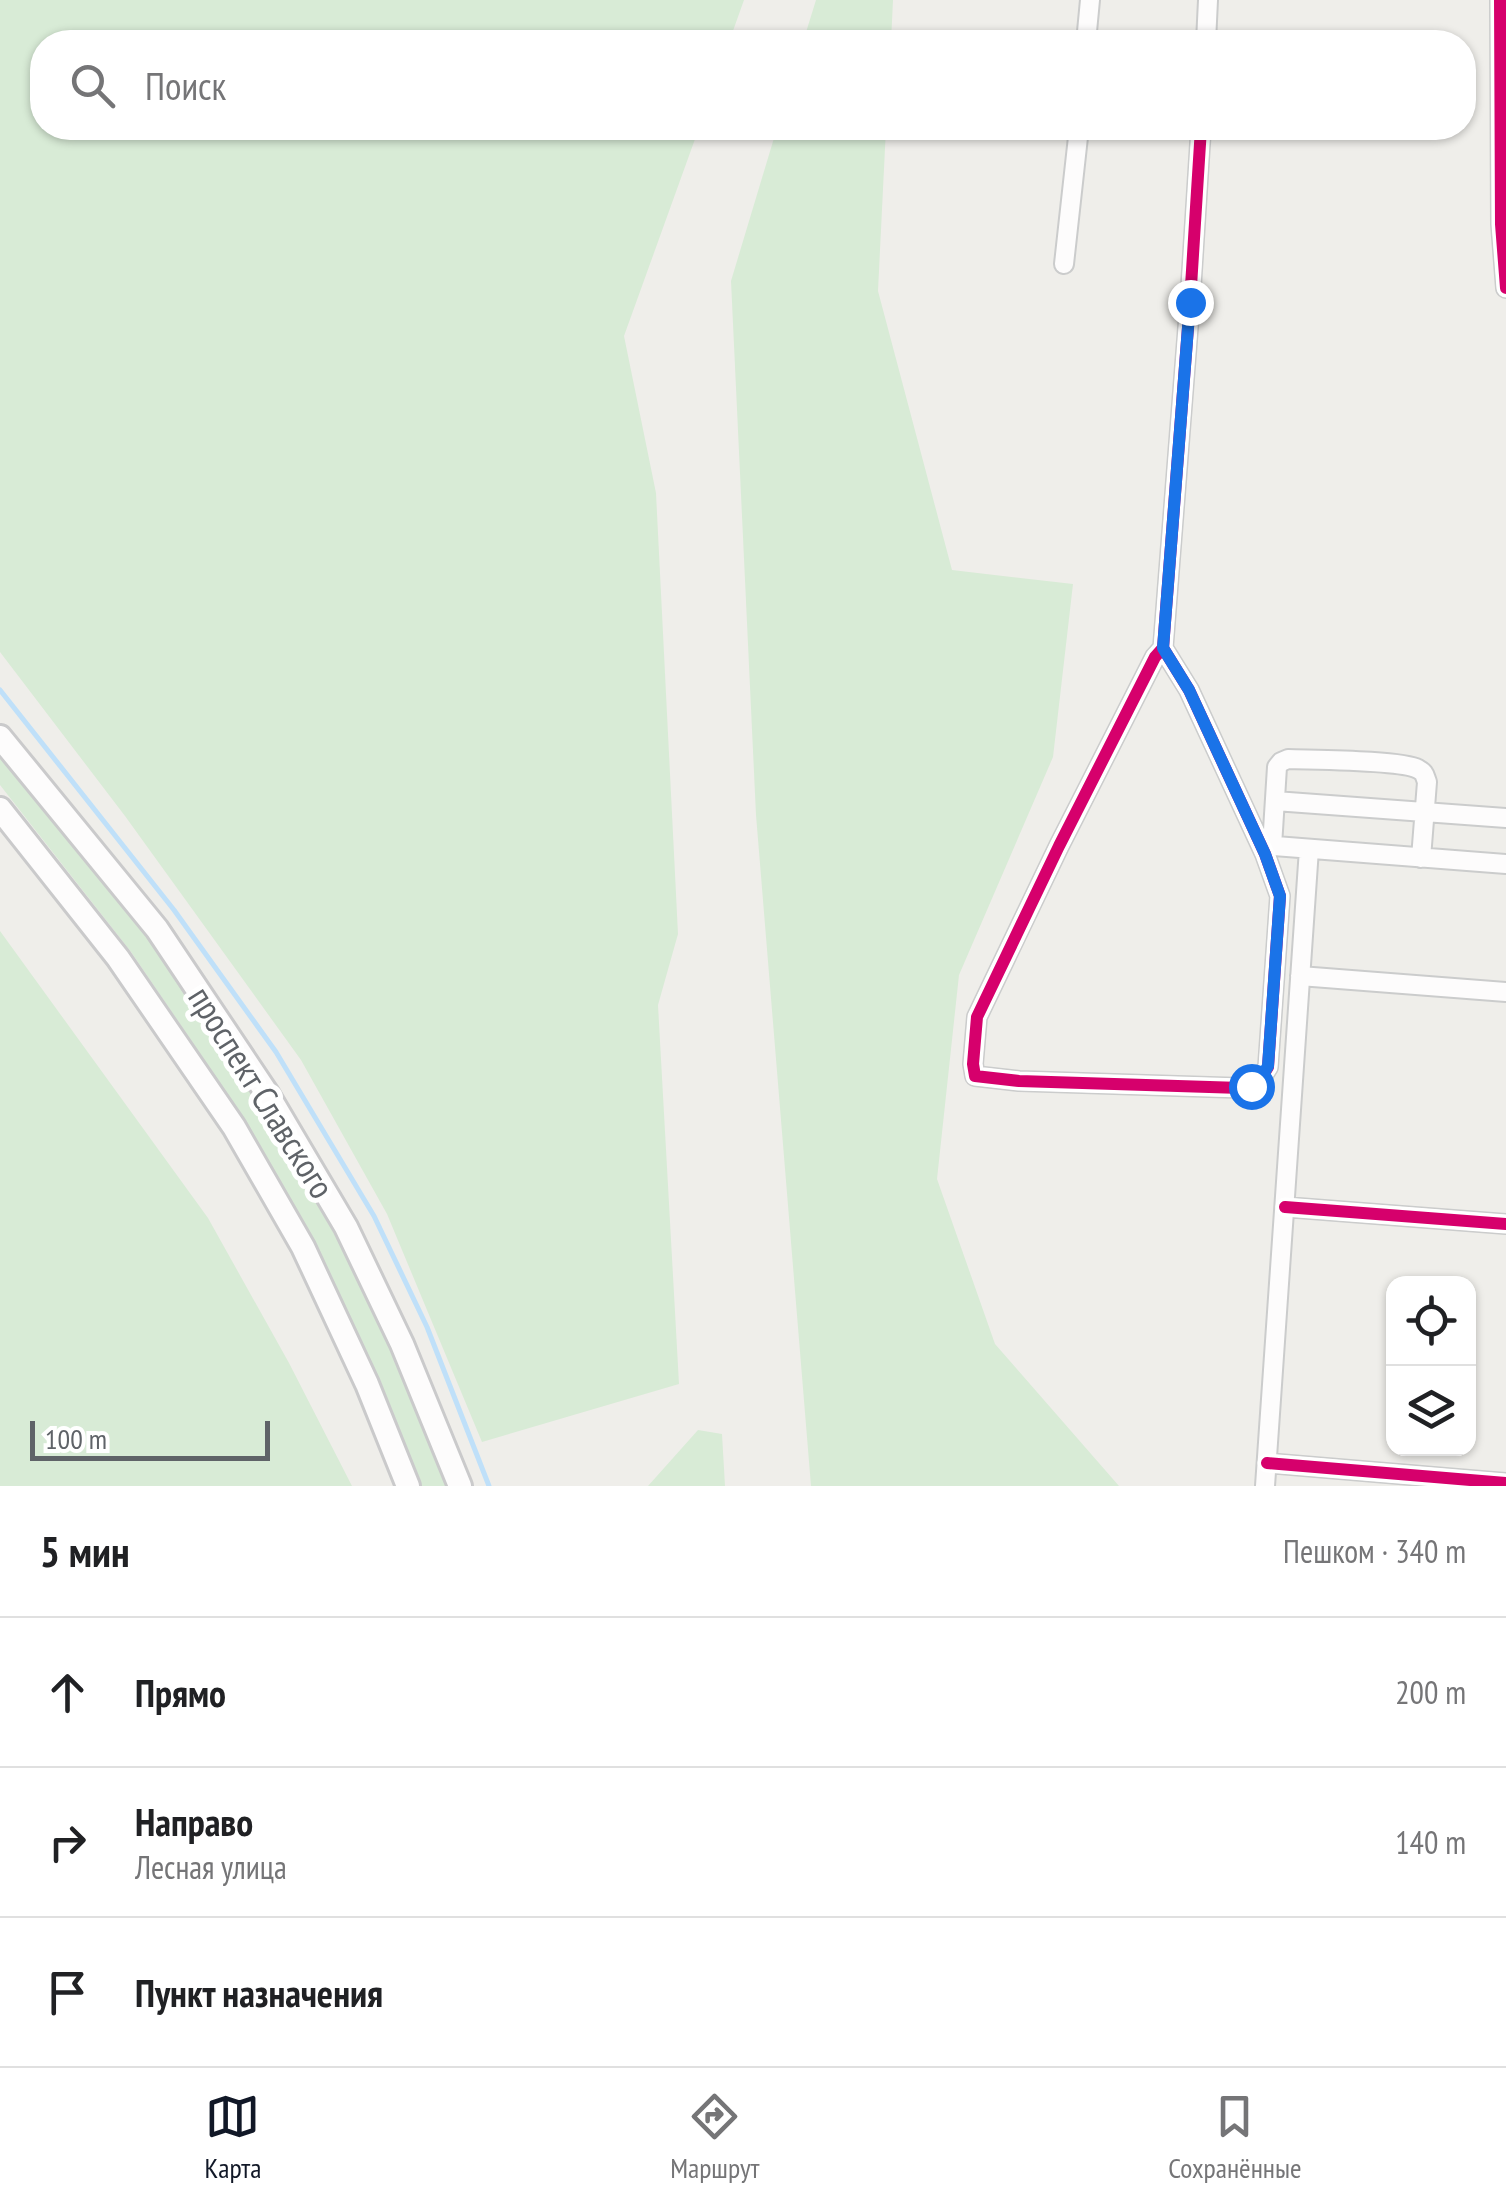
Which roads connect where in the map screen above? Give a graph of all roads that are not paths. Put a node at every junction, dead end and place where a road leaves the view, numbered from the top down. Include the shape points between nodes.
1 (1090, 0) edge
2 (1208, 0) edge
3 (1500, 0) edge
4 (1087, 30) edge
5 (1207, 30) edge
6 (1078, 140) edge
7 (1200, 140) edge
8 (1064, 264) dead end
9 (1506, 288) edge
10 (1163, 648) junction
11 (0, 737) edge
12 (1276, 801) junction
13 (0, 809) edge
14 (1425, 812) junction
15 (1506, 818) edge
16 (1267, 846) junction
17 (1309, 849) junction
18 (1421, 858) junction
19 (1506, 864) edge
20 (1300, 976) junction
21 (1506, 992) edge
22 (1285, 1206) junction
23 (1506, 1224) edge
24 (1266, 1463) junction
25 (1506, 1483) edge
26 (408, 1486) edge
27 (460, 1486) edge
28 (1265, 1486) edge

1 - 4 street
2 - 5 street
3 - 9 street
6 - 8 street
7 - 10 street
10 - 16 street
10 - 16 street via 976,1018 974,1076 1251,1086 1268,1066 1280,896
11 - 27 main road, проспект Славского via 157,928 268,1094 346,1228
12 - 14 street
12 - 14 street via 1277,767 1288,759 1397,764 1423,772
12 - 16 street
13 - 26 main road, проспект Славского via 118,958 234,1127 303,1247
14 - 15 street
14 - 18 street
16 - 17 street
17 - 18 street
17 - 20 street
18 - 19 street
20 - 21 street
20 - 22 street
22 - 23 street
22 - 24 street
24 - 25 street
24 - 28 street

